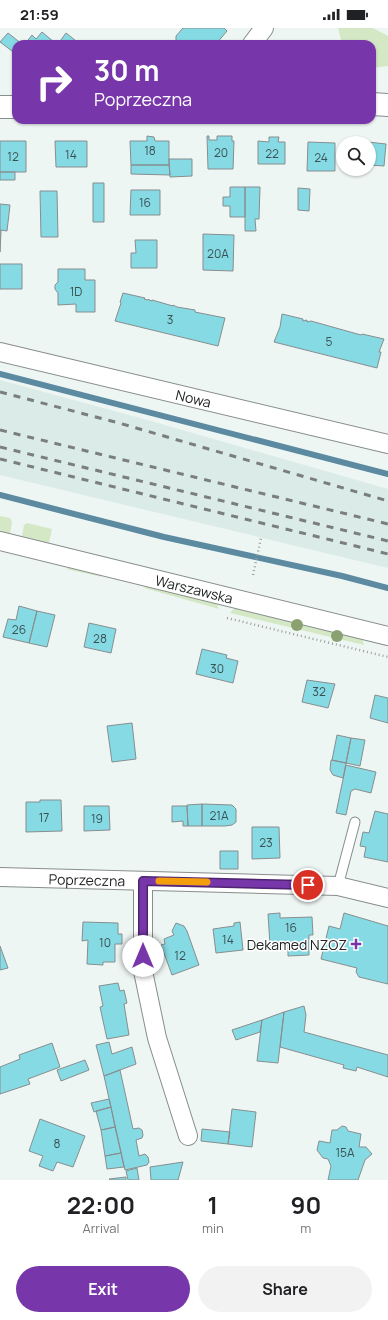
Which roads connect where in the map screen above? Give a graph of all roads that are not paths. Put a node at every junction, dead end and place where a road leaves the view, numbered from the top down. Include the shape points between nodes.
1 (264, 28) edge
2 (255, 40) edge
3 (376, 104) edge
4 (388, 104) edge
5 (12, 106) edge
6 (0, 107) edge
7 (0, 352) edge
8 (388, 444) edge
9 (0, 541) edge
10 (388, 636) edge
11 (355, 822) dead end
12 (0, 877) edge
13 (143, 881) junction
14 (338, 886) junction
15 (388, 898) edge
16 (188, 1136) dead end

1 - 2 street
3 - 4 street
5 - 6 street
7 - 8 street, Nowa
9 - 10 street, Warszawska
11 - 14 lane
12 - 13 street, Poprzeczna
13 - 14 street, Poprzeczna
13 - 16 street via 143,971 157,1038
14 - 15 street, Poprzeczna

